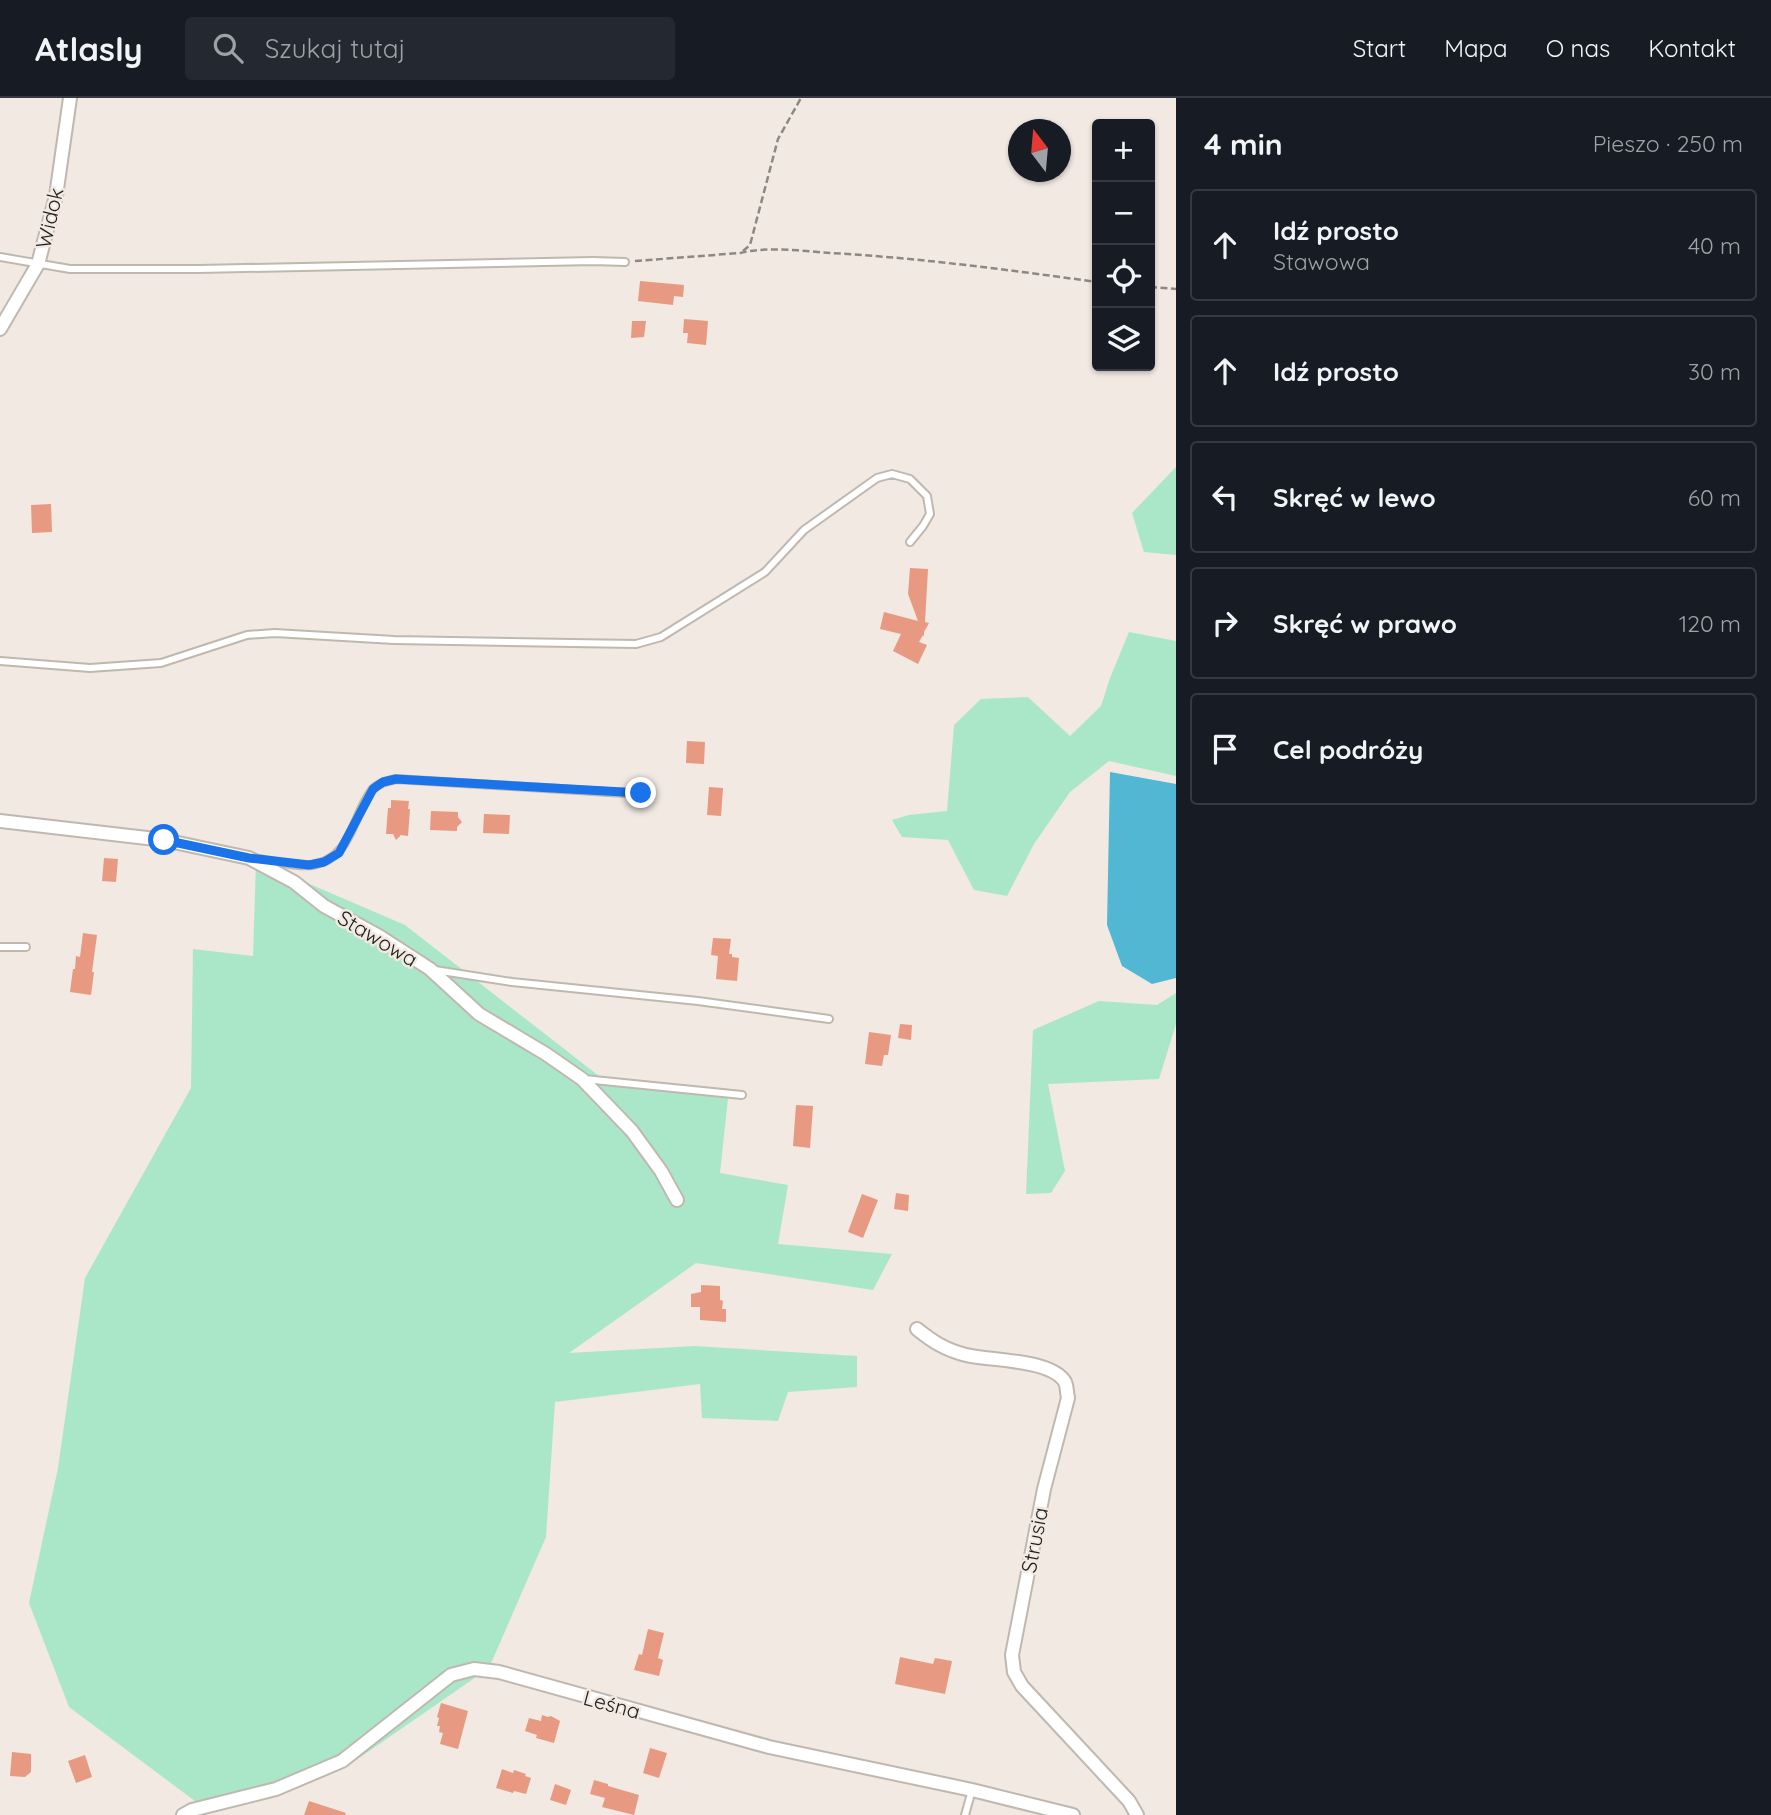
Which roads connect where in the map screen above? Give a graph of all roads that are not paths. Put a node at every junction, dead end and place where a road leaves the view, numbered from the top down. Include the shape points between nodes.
1 (70, 98) edge
2 (0, 257) edge
3 (625, 262) road end
4 (38, 264) junction
5 (0, 329) edge
6 (910, 542) dead end
7 (0, 661) edge
8 (641, 793) dead end
9 (0, 821) edge
10 (249, 858) junction
11 (0, 947) edge
12 (26, 947) dead end
13 (430, 969) junction
14 (829, 1019) dead end
15 (582, 1079) junction
16 (742, 1095) dead end
17 (677, 1200) dead end
18 (917, 1329) dead end
19 (972, 1790) junction
20 (183, 1815) edge
21 (965, 1815) edge
22 (1073, 1815) edge
23 (1137, 1815) edge

1 - 4 street, Widok via 56,196
2 - 4 lane
3 - 4 lane via 198,270 70,269
4 - 5 street, Widok
6 - 7 lane via 930,514 927,496 910,479 892,474 877,478 804,530 765,572 661,637 636,644 275,633 247,635 161,663 90,668
8 - 10 lane via 396,779 373,789 339,853 324,862 309,865
9 - 10 street, Stawowa via 164,840
10 - 13 street, Stawowa
11 - 12 lane
13 - 14 lane
13 - 15 street, Stawowa via 478,1014
15 - 16 lane
15 - 17 street, Stawowa via 632,1131
18 - 23 street, Strusia via 936,1345 966,1355 1040,1367 1055,1372 1066,1383 1068,1398 1044,1489 1012,1655 1014,1672
19 - 20 street, Leśna via 769,1747 474,1669 451,1675 342,1761 276,1789
19 - 21 lane
19 - 22 street, Leśna

